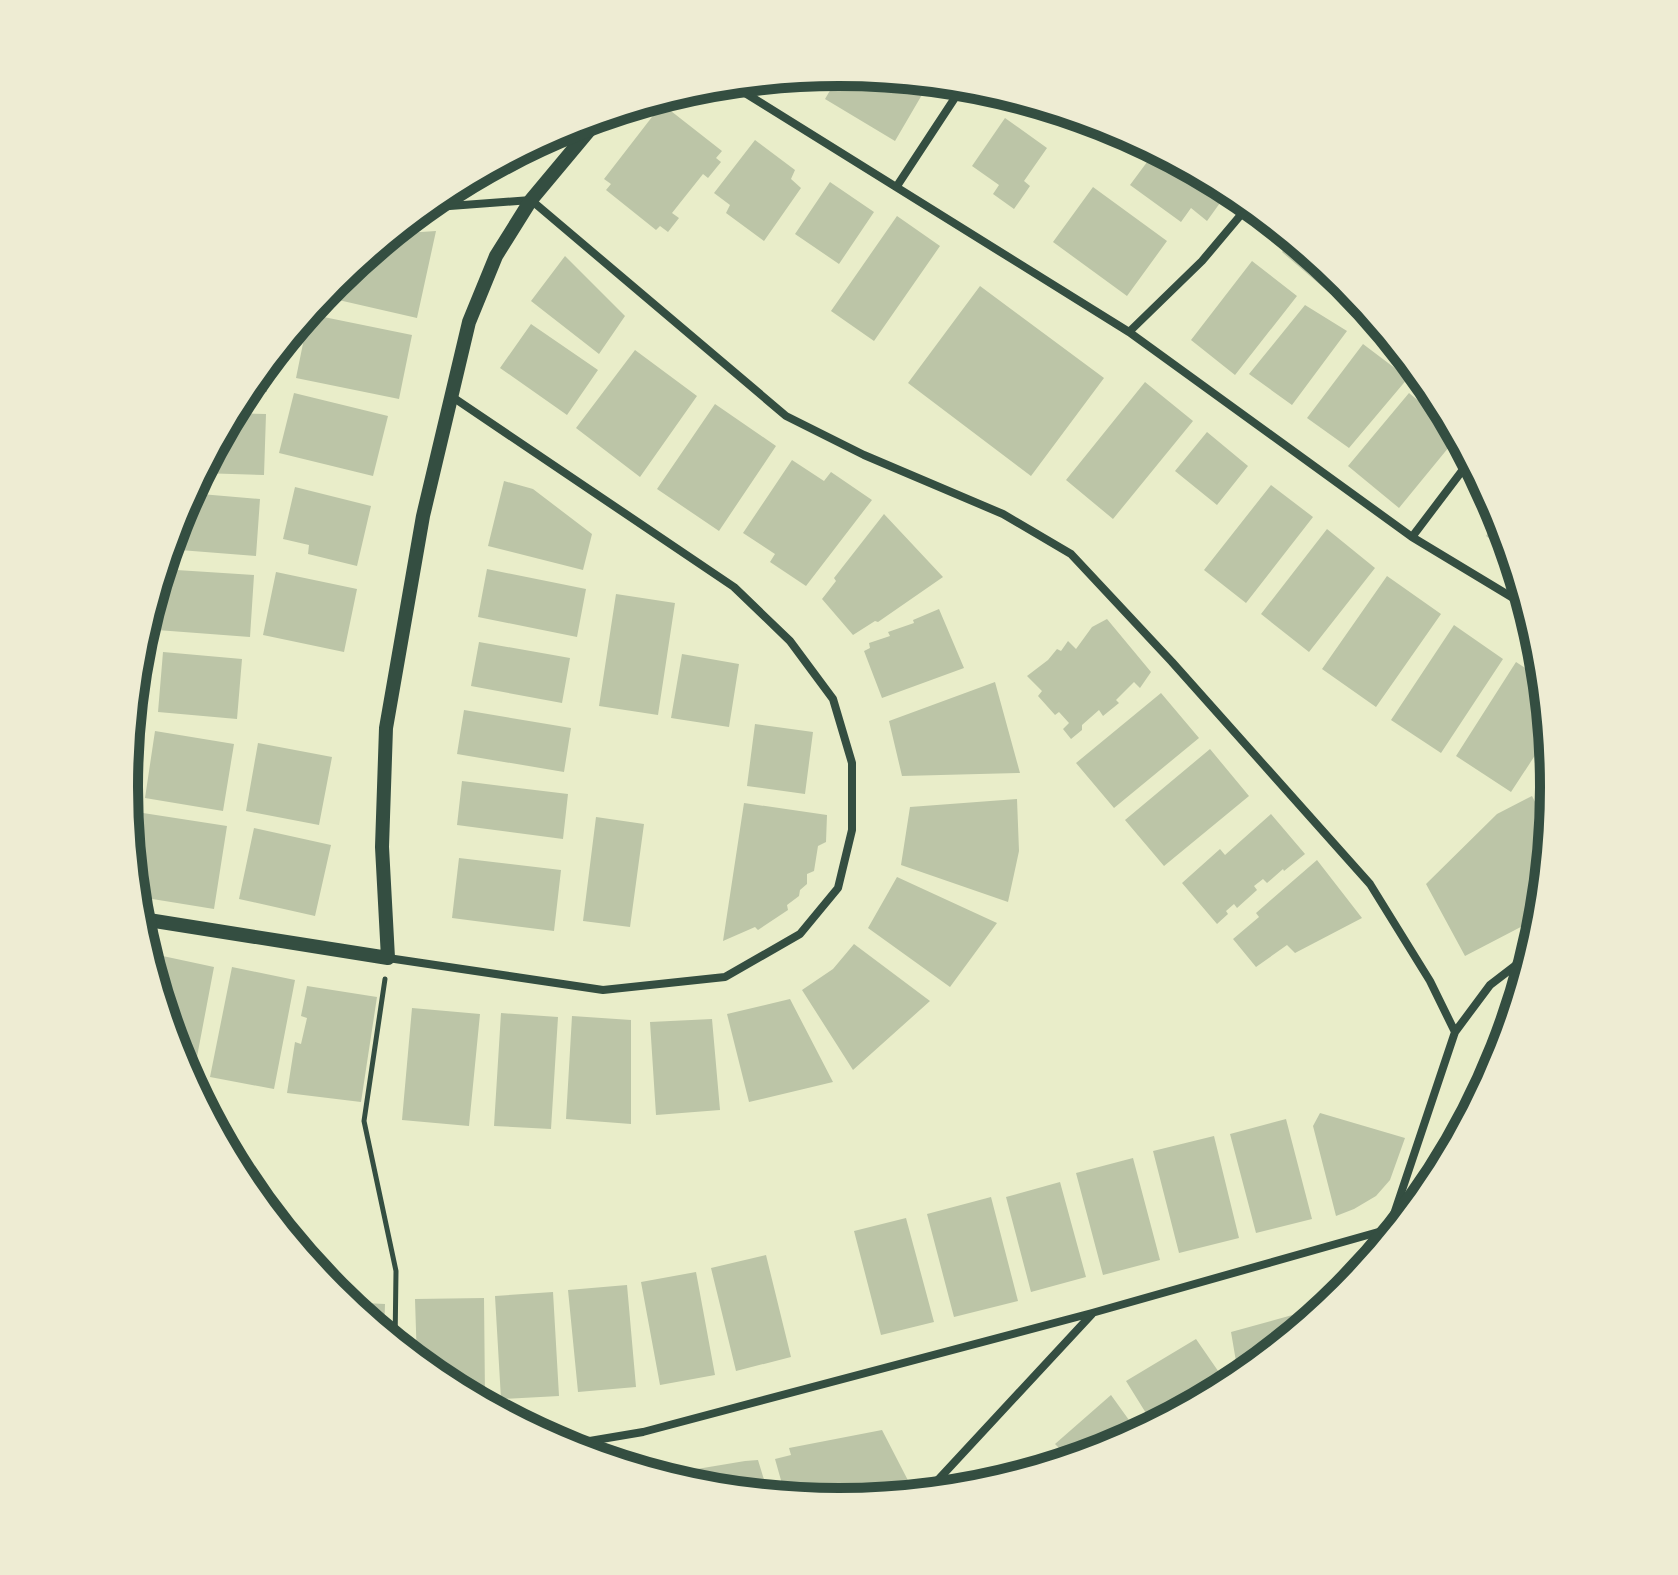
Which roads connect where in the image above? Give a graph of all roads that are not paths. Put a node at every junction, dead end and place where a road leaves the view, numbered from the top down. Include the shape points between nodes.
1 (744, 92) edge
2 (956, 96) edge
3 (587, 133) edge
4 (897, 186) junction
5 (531, 200) junction
6 (446, 206) edge
7 (1242, 213) edge
8 (1129, 332) junction
9 (451, 396) junction
10 (1464, 469) edge
11 (1412, 537) junction
12 (1515, 599) edge
13 (150, 920) edge
14 (388, 958) junction
15 (1518, 963) edge
16 (1455, 1032) junction
17 (1392, 1219) edge
18 (1382, 1231) edge
19 (1092, 1313) junction
20 (586, 1442) edge
21 (936, 1482) edge

1 - 4 street
2 - 4 street
3 - 5 street
4 - 8 street
5 - 6 street
5 - 9 street via 496,256 474,309
5 - 16 street via 786,416 1003,514 1071,554 1370,884
7 - 8 street
8 - 11 street
9 - 14 street via 423,516 386,728 382,847
9 - 14 street via 734,587 790,641 833,699 852,763 852,830 838,888 800,934 725,977 603,990
10 - 11 street
11 - 12 street
13 - 14 street
15 - 16 street via 1490,985
16 - 17 street
18 - 19 street
19 - 20 street via 643,1432
19 - 21 street

